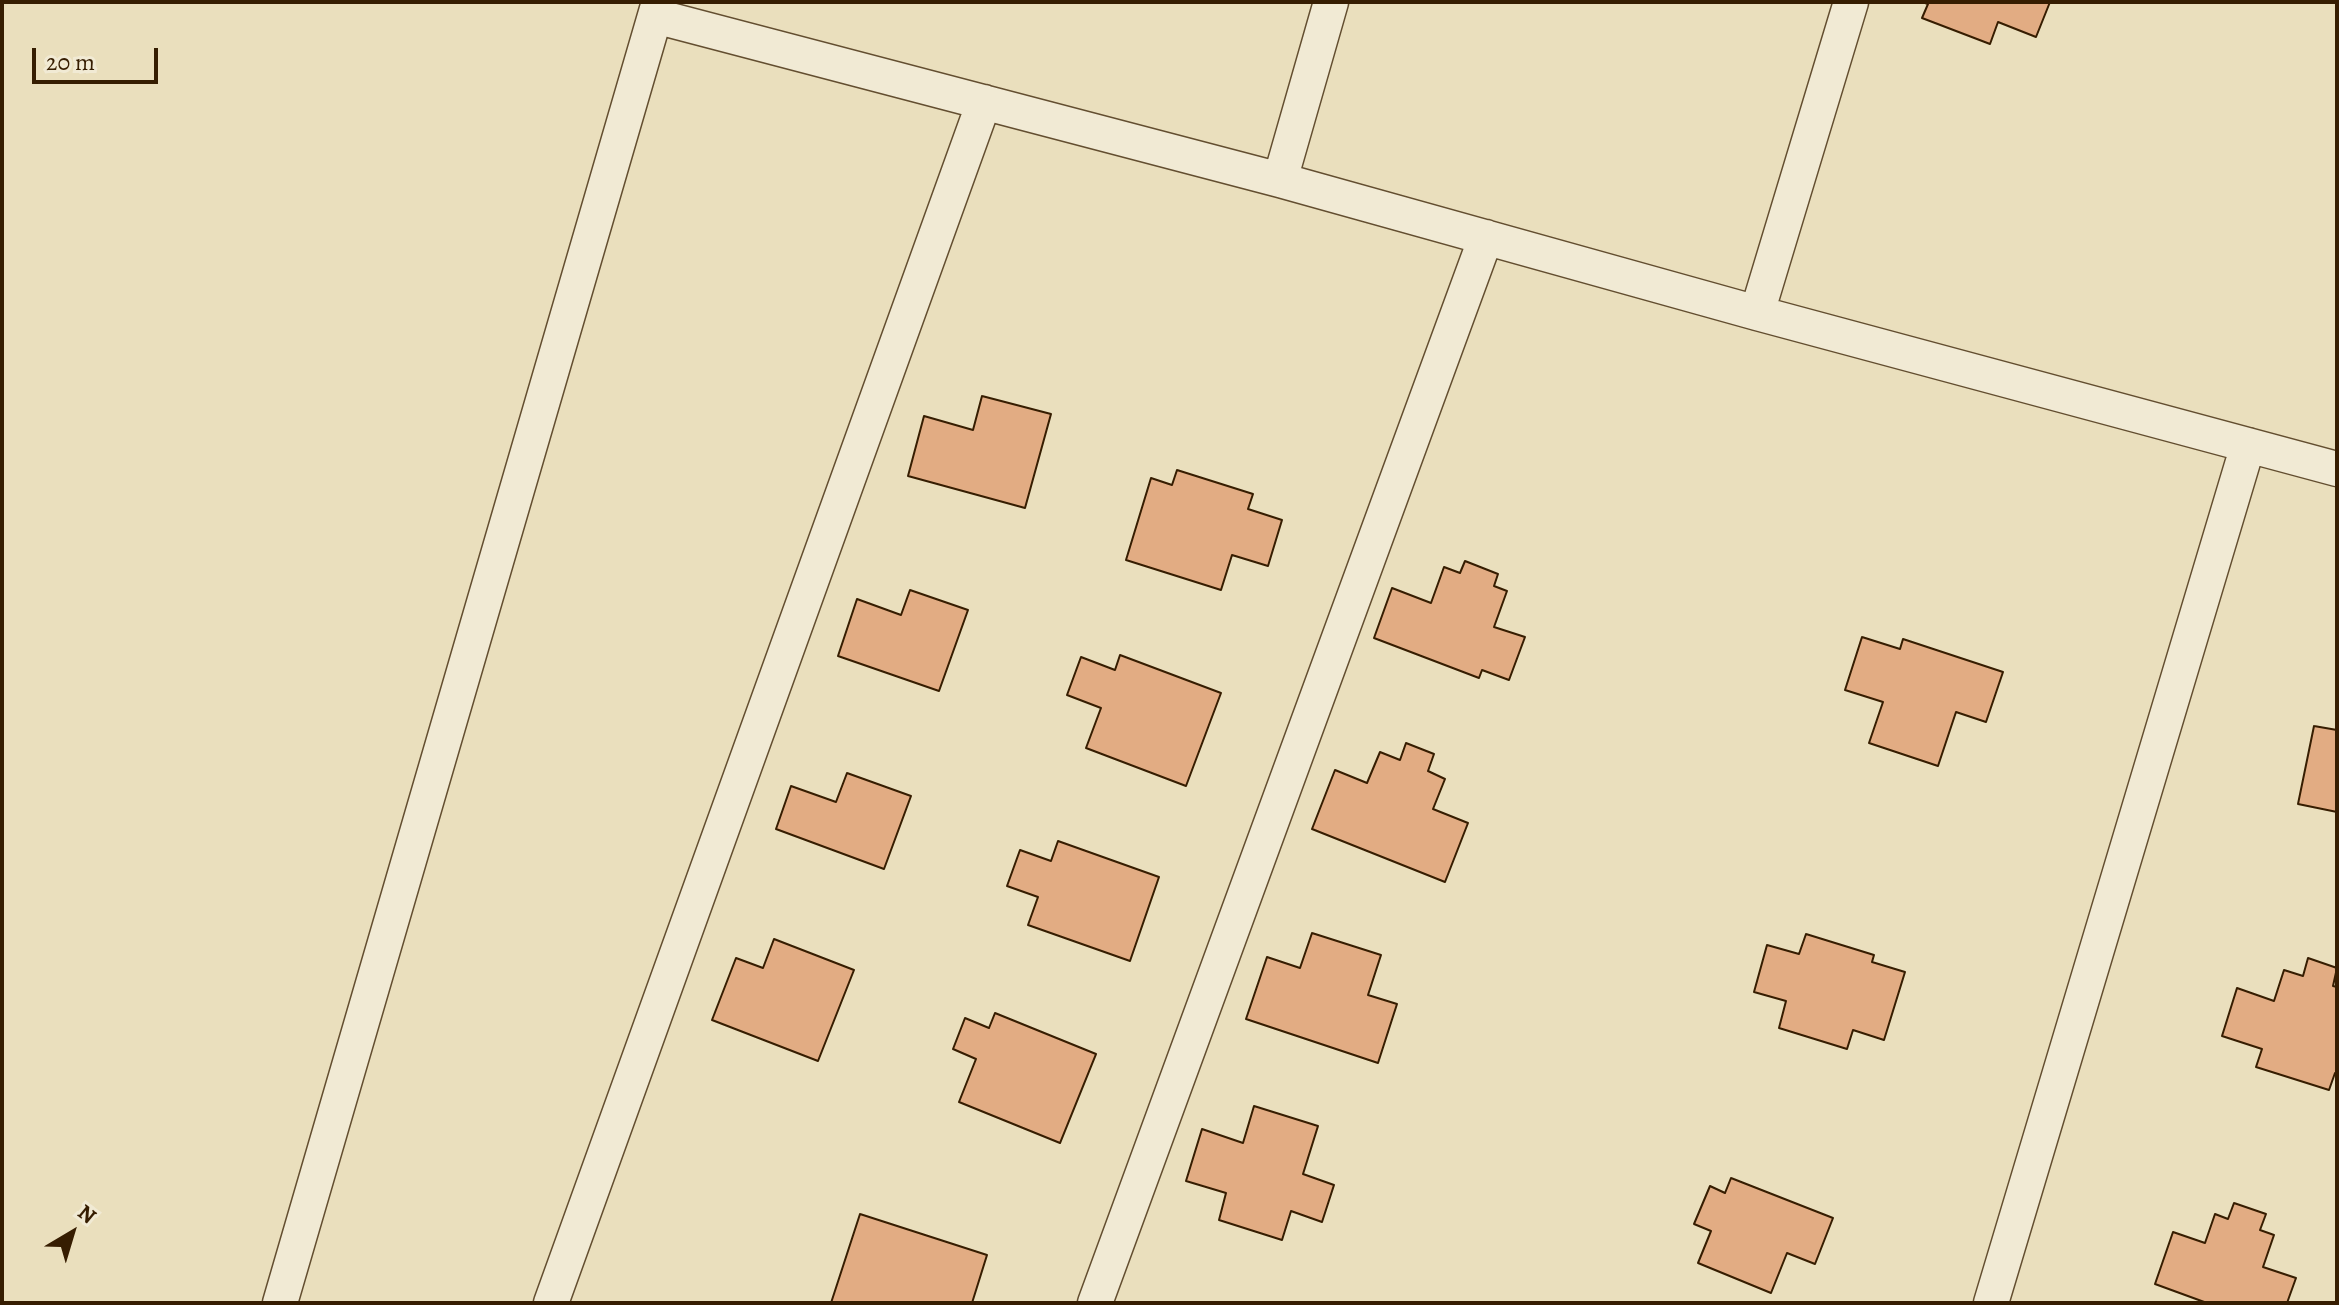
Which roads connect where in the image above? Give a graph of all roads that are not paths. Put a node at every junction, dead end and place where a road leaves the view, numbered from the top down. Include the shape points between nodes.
1 (1331, 2) edge
2 (1851, 2) edge
3 (657, 9) edge
4 (984, 102) junction
5 (1280, 180) junction
6 (1486, 237) junction
7 (1757, 313) junction
8 (2248, 445) junction
9 (2337, 469) edge
10 (280, 1303) edge
11 (551, 1303) edge
12 (1095, 1303) edge
13 (1991, 1303) edge

1 - 5 street
2 - 7 street
3 - 4 street
3 - 10 street
4 - 5 street
4 - 11 street
5 - 6 street
6 - 7 street
6 - 12 street
7 - 8 street
8 - 9 street
8 - 13 street

